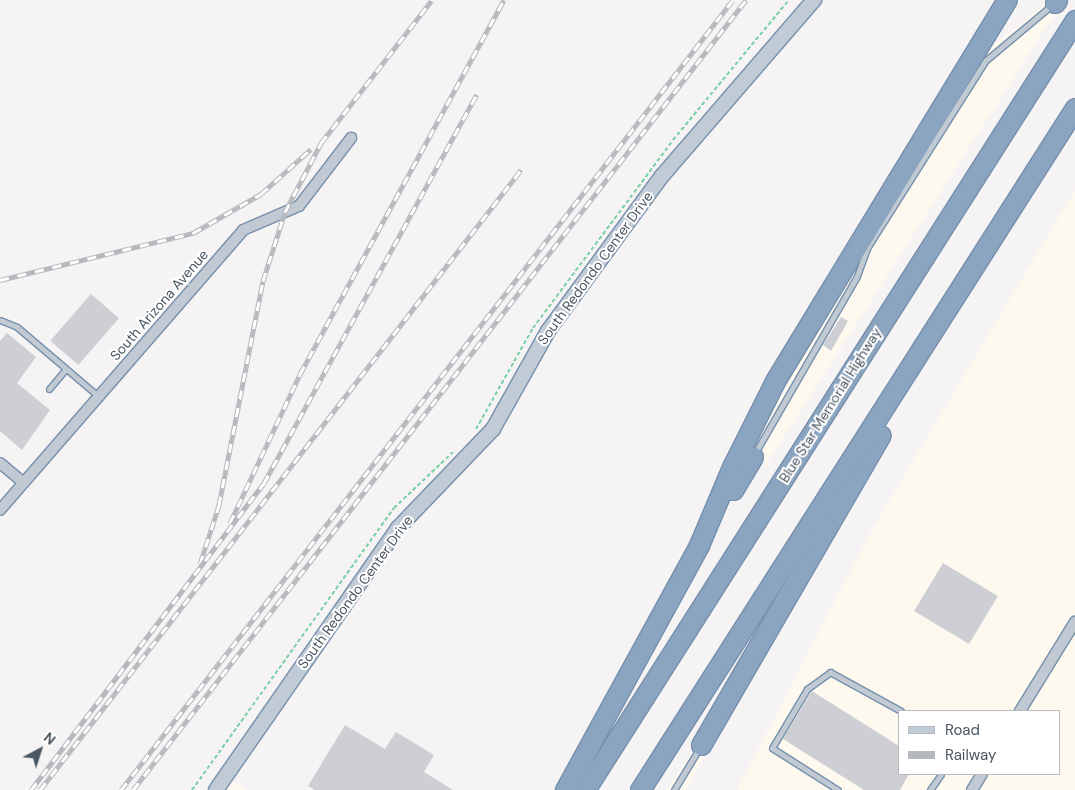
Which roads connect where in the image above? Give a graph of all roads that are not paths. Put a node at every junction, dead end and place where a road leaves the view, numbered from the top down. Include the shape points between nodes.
1 (814, 0) edge
2 (1007, 0) edge
3 (1056, 2) edge
4 (1075, 20) edge
5 (992, 36) junction
6 (1000, 47) junction
7 (1075, 108) edge
8 (351, 138) dead end
9 (983, 253) junction
10 (0, 320) edge
11 (66, 369) junction
12 (49, 389) dead end
13 (98, 396) junction
14 (753, 457) joint
15 (0, 463) edge
16 (23, 482) junction
17 (0, 510) edge
18 (699, 545) junction
19 (1075, 622) edge
20 (899, 710) edge
21 (1021, 710) edge
22 (701, 745) joint
23 (940, 775) edge
24 (981, 775) edge
25 (216, 790) edge
26 (565, 790) edge
27 (585, 790) edge
28 (640, 790) edge
29 (674, 790) edge
30 (838, 790) edge
31 (930, 790) edge
32 (972, 790) edge

1 - 25 street, South Redondo Center Drive via 662,176 548,331 492,428 398,528
2 - 5 highway
3 - 6 lane
4 - 27 highway, Blue Star Memorial Highway
5 - 6 lane
5 - 18 highway via 775,382 732,467
6 - 14 lane via 985,61 867,248 856,276
7 - 9 highway
8 - 13 street, South Arizona Avenue via 299,206 243,230
9 - 22 highway via 948,326
9 - 28 highway
10 - 11 lane via 17,327
11 - 12 lane
11 - 13 lane
13 - 16 street, South Arizona Avenue
14 - 18 highway
15 - 16 street
16 - 17 street, South Arizona Avenue
18 - 26 highway
19 - 21 street
20 - 30 lane via 830,672 807,689 772,748
22 - 29 lane
23 - 31 lane
24 - 32 street

